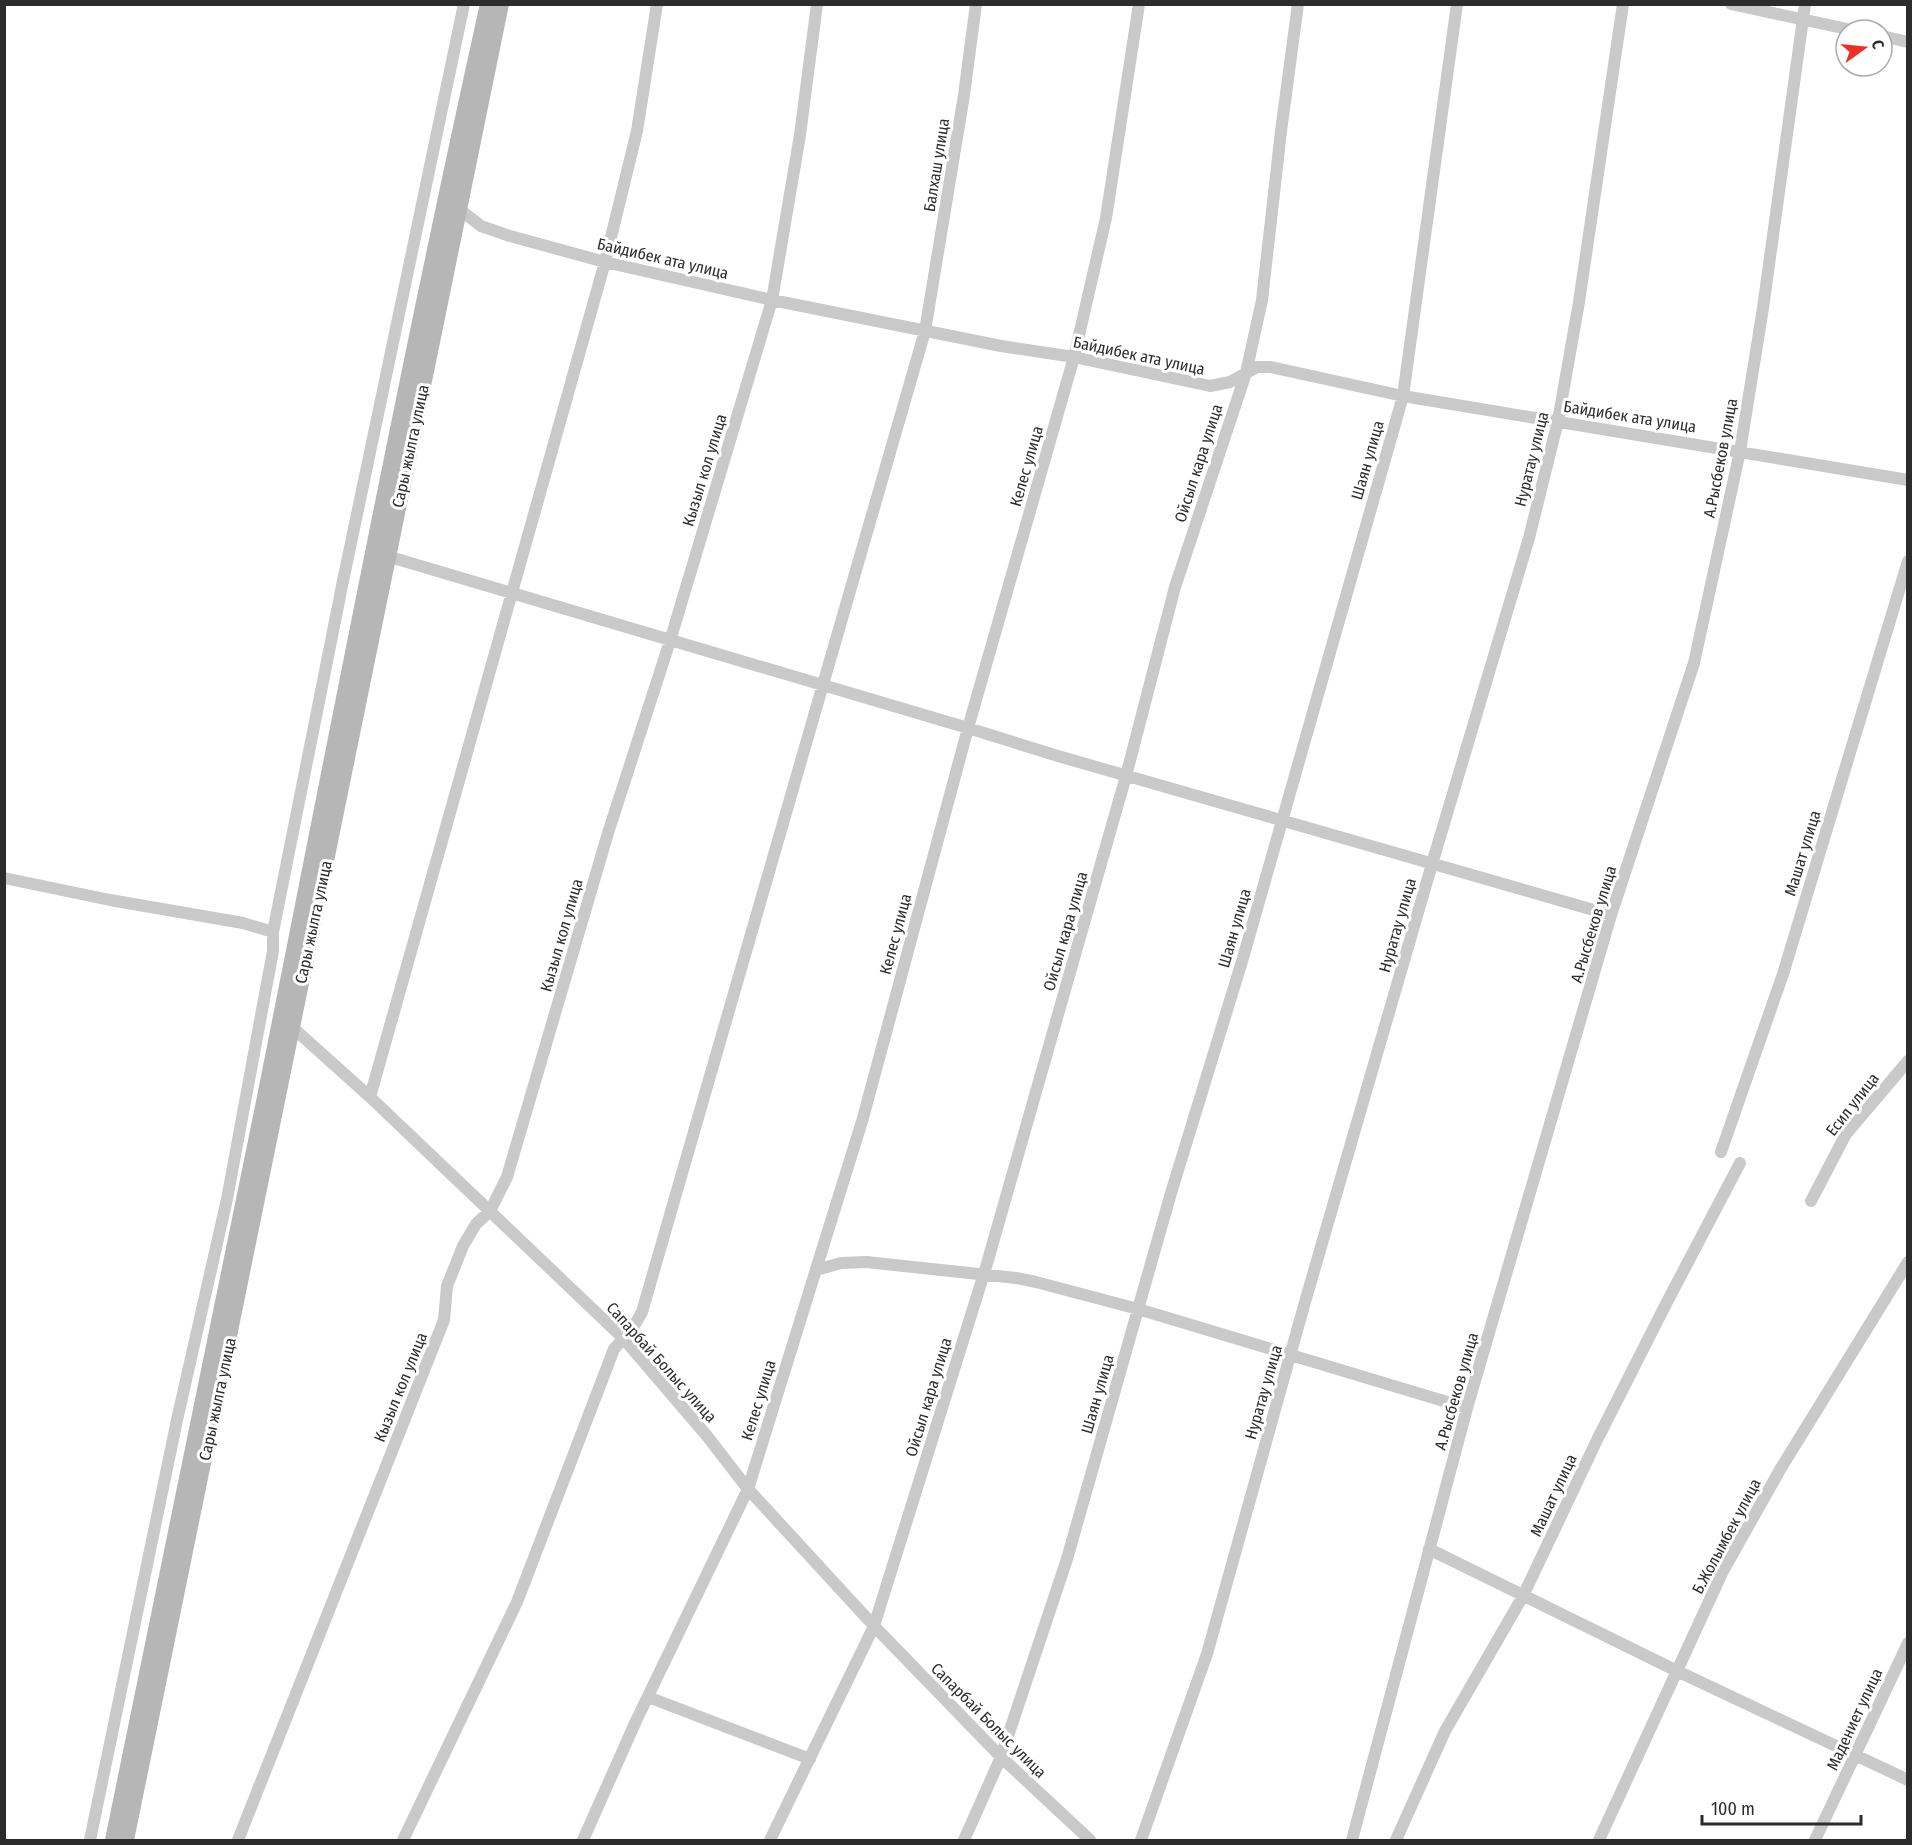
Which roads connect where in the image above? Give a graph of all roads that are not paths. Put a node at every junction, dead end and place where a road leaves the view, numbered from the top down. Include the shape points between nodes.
1 (464, 4) edge
2 (488, 4) edge
3 (501, 4) edge
4 (657, 4) edge
5 (817, 4) edge
6 (976, 4) edge
7 (1139, 4) edge
8 (1298, 4) edge
9 (1457, 4) edge
10 (1623, 4) edge
11 (1731, 4) edge
12 (1805, 4) edge
13 (1803, 19) junction
14 (1834, 26) edge
15 (452, 204) junction
16 (605, 261) junction
17 (772, 300) junction
18 (925, 331) junction
19 (1074, 357) junction
20 (1245, 373) junction
21 (1403, 396) junction
22 (1558, 421) junction
23 (1740, 451) junction
24 (1908, 480) edge
25 (381, 554) junction
26 (1908, 561) edge
27 (512, 593) junction
28 (670, 641) junction
29 (823, 685) junction
30 (968, 728) junction
31 (1126, 776) junction
32 (1280, 821) junction
33 (1432, 864) junction
34 (4, 878) edge
35 (1611, 915) junction
36 (273, 932) junction
37 (291, 1026) junction
38 (1908, 1061) edge
39 (370, 1097) junction
40 (1721, 1152) dead end
41 (1740, 1163) dead end
42 (1811, 1201) dead end
43 (490, 1211) junction
44 (1908, 1262) edge
45 (816, 1270) junction
46 (984, 1275) junction
47 (1138, 1309) junction
48 (624, 1339) junction
49 (1291, 1353) junction
50 (1467, 1408) junction
51 (748, 1489) junction
52 (1430, 1549) junction
53 (1523, 1596) junction
54 (874, 1626) junction
55 (1908, 1643) edge
56 (1677, 1671) junction
57 (648, 1697) junction
58 (1856, 1755) junction
59 (1000, 1757) junction
60 (810, 1759) junction
61 (1908, 1780) edge
62 (90, 1840) edge
63 (113, 1840) edge
64 (126, 1840) edge
65 (238, 1840) edge
66 (403, 1840) edge
67 (583, 1840) edge
68 (770, 1840) edge
69 (964, 1840) edge
70 (1090, 1840) edge
71 (1142, 1840) edge
72 (1352, 1840) edge
73 (1396, 1840) edge
74 (1599, 1840) edge
75 (1815, 1840) edge

1 - 36 street
2 - 15 main road, Сары жылга улица
3 - 15 main road, Сары жылга улица
4 - 16 street via 637,131
5 - 17 street, Кызыл кол улица
6 - 18 street, Балхаш улица
7 - 19 street, Келес улица via 1106,218
8 - 20 street, Ойсыл кара улица via 1262,300
9 - 21 street, Шаян улица
10 - 22 street, Нуратау улица
11 - 13 street
12 - 13 street, А.Рысбеков улица
13 - 14 street
13 - 23 street, А.Рысбеков улица
15 - 16 street, Байдибек ата улица via 481,226
15 - 25 main road, Сары жылга улица
16 - 17 street, Байдибек ата улица
16 - 27 street
17 - 18 street, Байдибек ата улица
17 - 28 street, Кызыл кол улица
18 - 19 street, Байдибек ата улица
18 - 29 street, Балхаш улица
19 - 20 street, Байдибек ата улица via 1210,386 1230,382
19 - 30 street, Келес улица
20 - 21 street, Байдибек ата улица via 1257,367 1271,367
20 - 31 street, Ойсыл кара улица via 1175,587
21 - 22 street, Байдибек ата улица
21 - 32 street, Шаян улица
22 - 23 street, Байдибек ата улица
22 - 33 street, Нуратау улица via 1529,538
23 - 24 street, Байдибек ата улица
23 - 35 street, А.Рысбеков улица via 1694,663
25 - 27 street
25 - 37 main road, Сары жылга улица
25 - 63 main road, Сары жылга улица
26 - 40 street, Машат улица via 1783,974
27 - 28 street
27 - 39 street
28 - 29 street
28 - 43 street, Кызыл кол улица via 608,833 507,1177
29 - 30 street
29 - 48 street, Балхаш улица via 642,1312
30 - 31 street
30 - 45 street, Келес улица via 862,1118
31 - 32 street
31 - 46 street, Ойсыл кара улица
32 - 33 street
32 - 47 street, Шаян улица
33 - 35 street
33 - 49 street, Нуратау улица
34 - 36 street
35 - 50 street, А.Рысбеков улица
36 - 62 street via 273,951 227,1198
37 - 39 street, Сапарбай Болыс улица
37 - 64 main road, Сары жылга улица
38 - 42 street, Есил улица via 1846,1134
39 - 43 street, Сапарбай Болыс улица
41 - 53 street, Машат улица via 1613,1408
43 - 48 street, Сапарбай Болыс улица
43 - 65 street, Кызыл кол улица via 476,1224 447,1286 444,1320
44 - 56 street, Б.Жолымбек улица via 1781,1468 1723,1571
45 - 46 street via 866,1262
45 - 51 street, Келес улица
46 - 47 street via 1016,1278
46 - 54 street, Ойсыл кара улица
47 - 49 street
47 - 59 street, Шаян улица via 1067,1559
48 - 51 street, Сапарбай Болыс улица
48 - 66 street, Балхаш улица via 614,1348 517,1602
49 - 50 street
49 - 71 street, Нуратау улица via 1207,1654
50 - 52 street, А.Рысбеков улица
51 - 54 street, Сапарбай Болыс улица
51 - 57 street, Келес улица
52 - 53 street
52 - 72 street, А.Рысбеков улица
53 - 56 street
53 - 73 street, Машат улица via 1445,1731
54 - 59 street, Сапарбай Болыс улица
54 - 60 street, Ойсыл кара улица
55 - 58 street, Мадениет улица
56 - 58 street
56 - 74 street, Б.Жолымбек улица
57 - 60 street
57 - 67 street, Келес улица
58 - 61 street
58 - 75 street, Мадениет улица
59 - 69 street, Шаян улица
59 - 70 street, Сапарбай Болыс улица
60 - 68 street, Ойсыл кара улица

